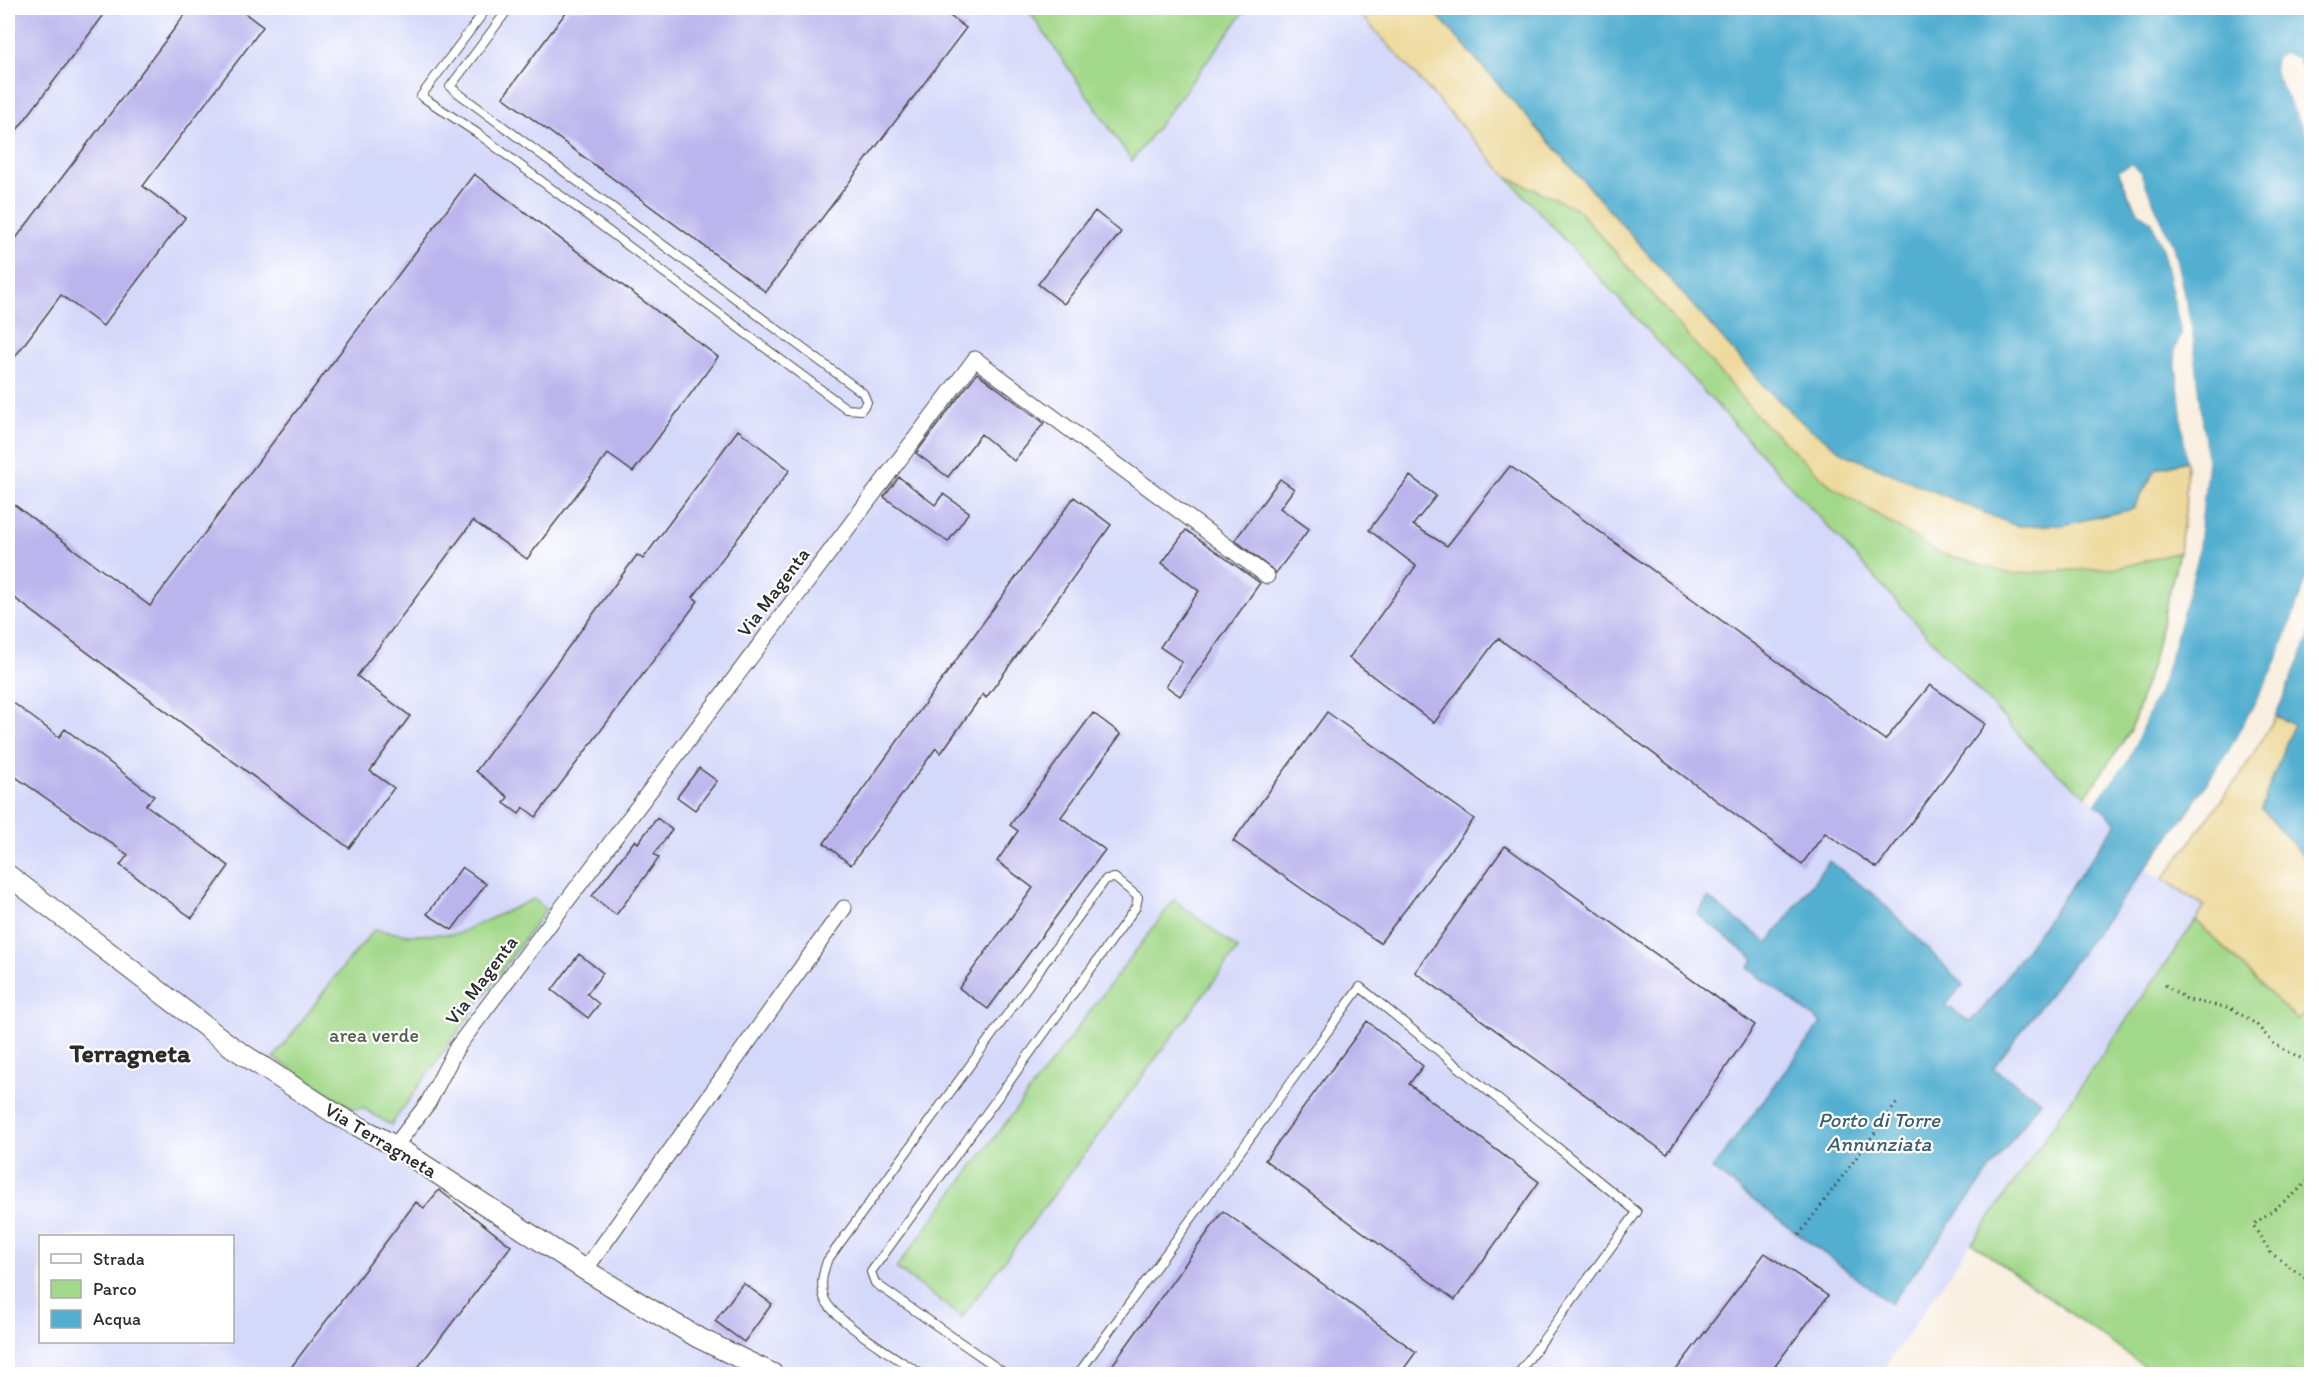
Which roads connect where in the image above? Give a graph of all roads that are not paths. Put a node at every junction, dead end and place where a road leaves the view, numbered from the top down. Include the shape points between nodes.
1 (487, 8) edge
2 (509, 8) edge
3 (1267, 576) dead end
4 (8, 875) edge
5 (844, 908) dead end
6 (395, 1146) junction
7 (585, 1270) junction
8 (774, 1374) edge
9 (921, 1374) edge
10 (1006, 1374) edge
11 (1078, 1374) edge
12 (1518, 1374) edge

1 - 2 lane via 421,96 477,132 847,409 861,410 867,402 863,393 450,87
3 - 6 street, Via Magenta via 975,359 457,1047 428,1103
4 - 6 street, Via Terragneta via 232,1047 337,1115
5 - 7 street
6 - 7 street, Via Terragneta
7 - 8 street, Via Terragneta via 697,1337
9 - 10 lane via 836,1315 824,1298 822,1278 827,1261 1106,879 1115,878 1138,897 1137,907 871,1272 875,1283
11 - 12 lane via 1360,987 1637,1212

